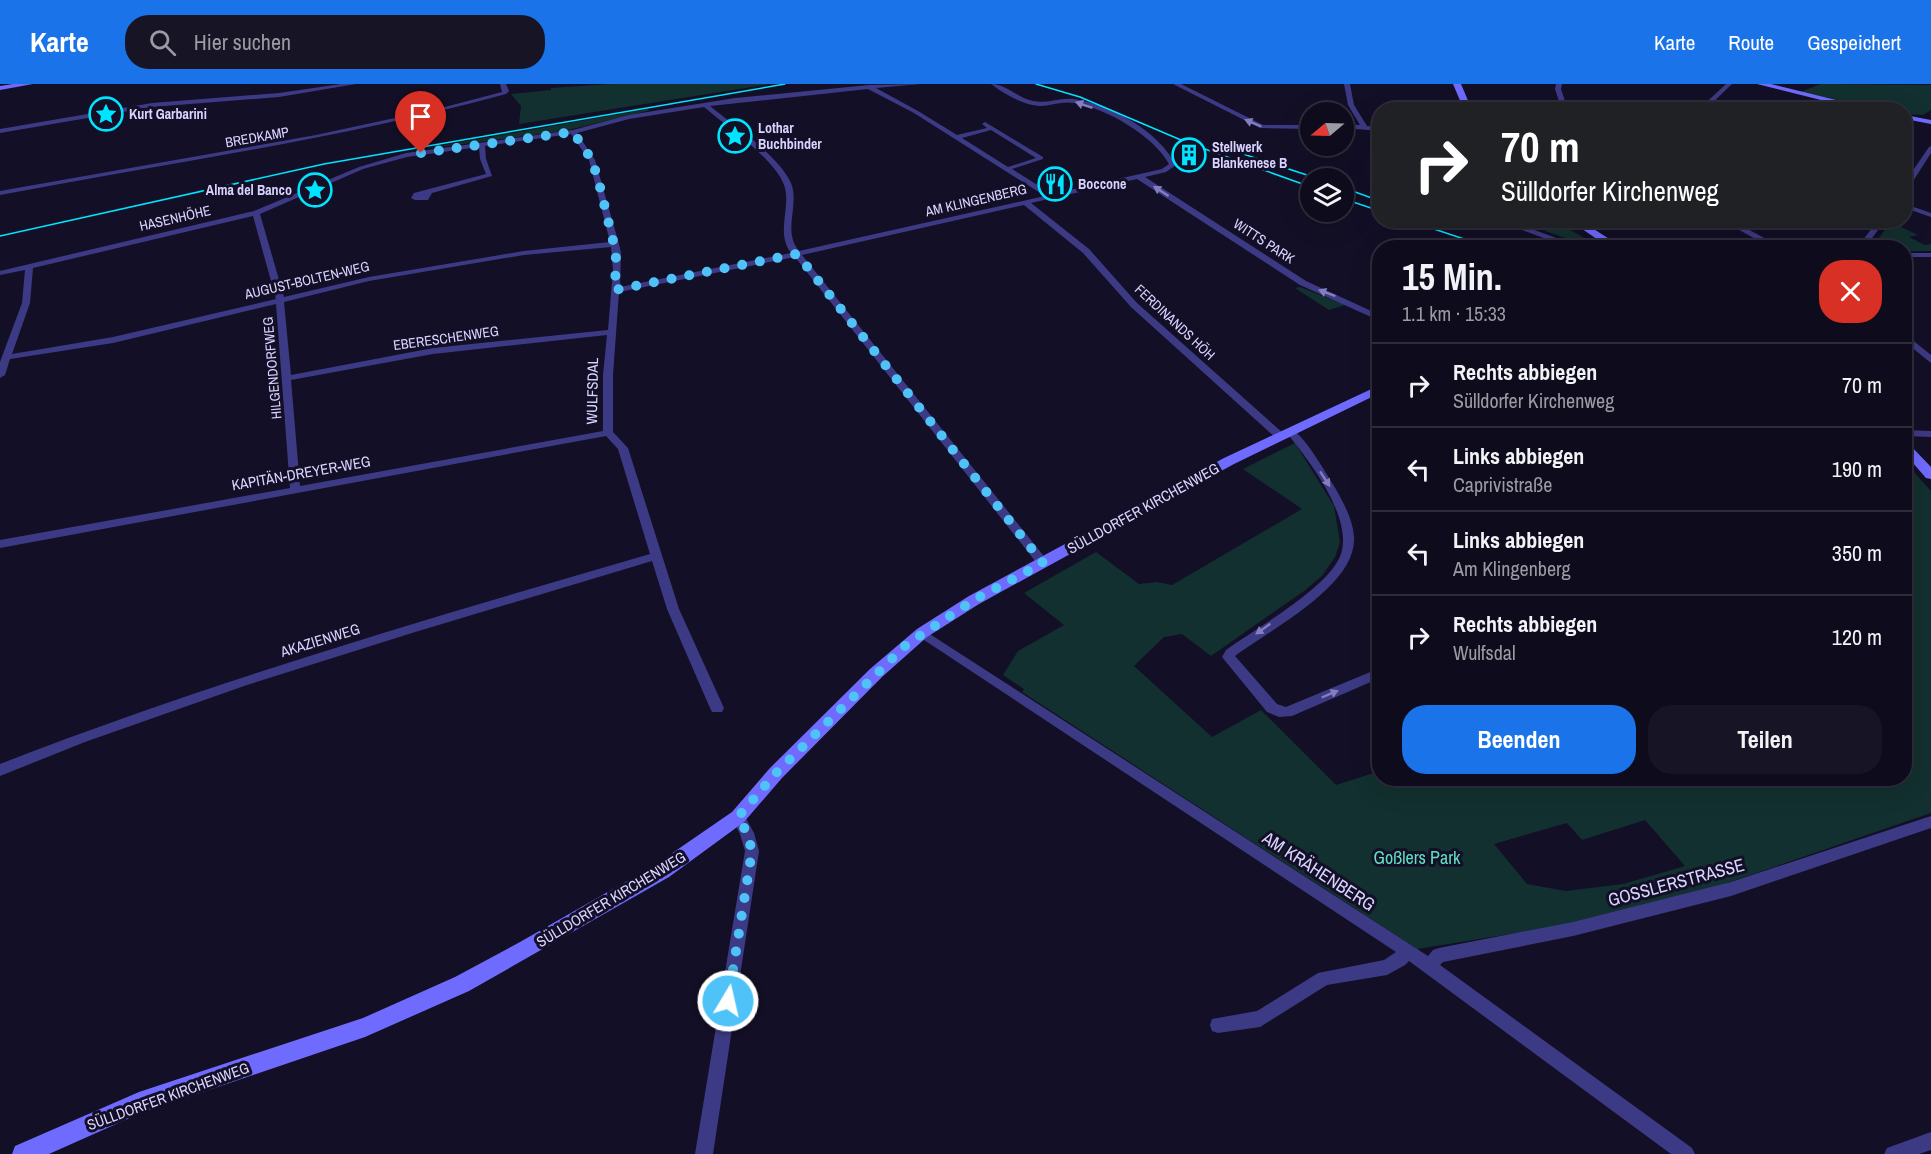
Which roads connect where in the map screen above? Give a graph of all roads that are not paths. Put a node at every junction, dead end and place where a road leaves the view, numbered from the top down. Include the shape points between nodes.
1 (29, 84) edge
2 (353, 84) edge
3 (502, 84) edge
4 (918, 84) edge
5 (994, 84) edge
6 (1176, 84) edge
7 (1347, 84) edge
8 (1457, 84) edge
9 (1559, 84) edge
10 (1729, 84) edge
11 (1761, 84) edge
12 (869, 87) junction
13 (0, 88) edge
14 (1465, 102) edge
15 (1562, 102) edge
16 (1710, 102) edge
17 (1839, 102) edge
18 (705, 105) junction
19 (1912, 118) edge
20 (1930, 121) edge
21 (985, 124) dead end
22 (1354, 126) edge
23 (1300, 127) edge
24 (1364, 127) junction
25 (993, 128) junction
26 (1372, 128) edge
27 (0, 131) edge
28 (573, 132) junction
29 (957, 137) junction
30 (482, 144) junction
31 (1931, 149) edge
32 (1007, 169) junction
33 (1139, 177) junction
34 (1912, 177) edge
35 (430, 191) dead end
36 (0, 194) edge
37 (1050, 196) junction
38 (1025, 202) junction
39 (1912, 208) edge
40 (256, 213) junction
41 (1931, 215) edge
42 (1521, 228) edge
43 (1585, 228) edge
44 (1740, 228) edge
45 (1557, 240) edge
46 (1603, 240) edge
47 (1763, 240) edge
48 (615, 244) junction
49 (797, 254) junction
50 (1912, 255) edge
51 (1931, 255) edge
52 (29, 266) junction
53 (0, 273) edge
54 (615, 290) junction
55 (280, 299) junction
56 (1372, 314) edge
57 (610, 332) junction
58 (1912, 343) edge
59 (8, 357) junction
60 (1931, 360) edge
61 (0, 375) edge
62 (287, 378) junction
63 (1372, 393) edge
64 (608, 433) junction
65 (1912, 433) edge
66 (1286, 434) junction
67 (1931, 434) edge
68 (1912, 455) edge
69 (1931, 475) edge
70 (295, 489) junction
71 (0, 544) edge
72 (655, 556) junction
73 (1043, 563) junction
74 (922, 633) junction
75 (1372, 676) edge
76 (717, 708) dead end
77 (0, 770) edge
78 (738, 817) junction
79 (1931, 822) edge
80 (1407, 951) junction
81 (1429, 966) junction
82 (1218, 1025) dead end
83 (1931, 1141) edge
84 (23, 1154) edge
85 (704, 1154) edge
86 (1686, 1154) edge
87 (1893, 1154) edge

1 - 13 street
2 - 27 street via 152,105
3 - 36 street, BREDKAMP via 506,92 502,94 384,125
4 - 12 street, HASENHÖHE
33 -> 5 street, AM KLINGENBERG via 1173,165 1159,144 1143,131 1079,102 1031,102
23 -> 6 street via 1262,127
7 - 24 street via 1351,105
8 - 14 street
9 - 15 street
10 - 16 street
11 - 17 street
12 - 18 street, HASENHÖHE
12 - 29 street
18 - 28 street, HASENHÖHE via 629,117
18 - 49 street via 774,166 787,183 790,203 786,231
19 - 20 street
21 - 25 street
22 - 24 street
24 - 26 street
25 - 29 street
25 - 32 street via 1041,158
28 - 30 street, HASENHÖHE
28 - 48 street, WULFSDAL via 592,160
29 - 32 street
30 - 35 street via 490,175
30 - 40 street, HASENHÖHE via 378,163
31 - 34 street
32 - 37 street
33 - 37 street, AM KLINGENBERG
56 -> 33 street, WITTS PARK via 1303,283
37 - 38 street, AM KLINGENBERG
38 - 49 street, AM KLINGENBERG
38 - 66 street, FERDINANDS HÖH via 1086,251 1134,305
39 - 41 street
40 - 52 street, HASENHÖHE
40 - 55 street, HILGENDORFWEG
42 - 45 street
43 - 46 street
44 - 47 street
48 - 54 street, WULFSDAL
48 - 55 street, AUGUST-BOLTEN-WEG via 449,265
49 - 54 street, AM KLINGENBERG
49 - 73 street
50 - 51 street
52 - 53 street, HASENHÖHE
52 - 59 street via 26,303
54 - 57 street, WULFSDAL
55 - 59 street, AUGUST-BOLTEN-WEG via 112,340
55 - 62 street, HILGENDORFWEG
57 - 62 street, EBERESCHENWEG via 433,351
57 - 64 street, WULFSDAL
58 - 60 street
59 - 61 street
62 - 70 street, HILGENDORFWEG
63 - 66 street, SÜLLDORFER KIRCHENWEG
64 - 70 street, KAPITÄN-DREYER-WEG
64 - 72 street, WULFSDAL via 623,448
65 - 67 street
66 - 73 street, SÜLLDORFER KIRCHENWEG
66 -> 75 street via 1339,500 1349,544 1344,560 1326,585 1228,657 1279,712
68 - 69 street
70 - 71 street, KAPITÄN-DREYER-WEG
72 - 76 street, WULFSDAL
72 - 77 street, AKAZIENWEG via 206,692
73 - 74 street, SÜLLDORFER KIRCHENWEG
74 - 78 street, SÜLLDORFER KIRCHENWEG via 869,680
74 - 80 street, AM KRÄHENBERG
78 - 84 street, SÜLLDORFER KIRCHENWEG via 662,871 420,1004 341,1037 139,1103
78 - 85 street via 752,851
79 - 81 street, GOSSLERSTRASSE via 1731,889 1573,929 1439,956
80 - 81 street, AM KRÄHENBERG
80 - 82 street via 1387,967 1324,978 1260,1019
81 - 86 street, AM KRÄHENBERG
83 - 87 street

